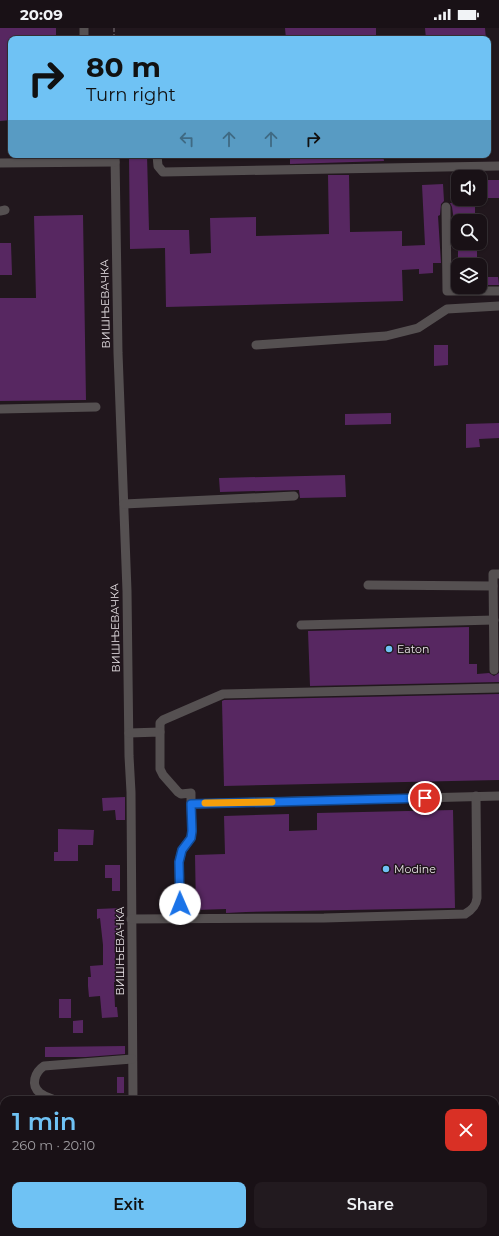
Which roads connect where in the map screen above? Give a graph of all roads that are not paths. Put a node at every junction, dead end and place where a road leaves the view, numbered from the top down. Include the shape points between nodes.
1 (115, 158) edge
2 (157, 158) edge
3 (0, 163) edge
4 (499, 166) edge
5 (446, 207) dead end
6 (499, 291) edge
7 (499, 306) edge
8 (256, 345) dead end
9 (96, 407) dead end
10 (0, 409) edge
11 (294, 496) dead end
12 (124, 504) junction
13 (499, 574) edge
14 (368, 585) dead end
15 (493, 586) junction
16 (494, 620) junction
17 (301, 625) dead end
18 (494, 670) dead end
19 (499, 688) edge
20 (160, 732) junction
21 (129, 733) junction
22 (476, 796) junction
23 (499, 796) edge
24 (191, 804) junction
25 (180, 918) junction
26 (131, 919) junction
27 (132, 1059) junction
28 (46, 1096) edge
29 (133, 1096) edge

1 - 3 street
1 - 12 street, ВИШЊЕВАЧКА via 118,353
2 - 4 street via 158,166 163,172
5 - 6 street via 447,291
7 - 8 street via 447,308 418,328 386,336
9 - 10 street
11 - 12 street
12 - 21 street, ВИШЊЕВАЧКА
13 - 15 street via 493,574
14 - 15 street
15 - 16 street
16 - 17 street
16 - 18 street
19 - 20 street via 223,694 163,720 160,723
20 - 21 street
20 - 24 street via 160,769 178,792 191,793
21 - 26 street, ВИШЊЕВАЧКА
22 - 23 street
22 - 24 street
22 - 25 street via 477,902 465,914 324,918
24 - 25 street via 191,838 182,850 179,862
25 - 26 street
26 - 27 street, ВИШЊЕВАЧКА
27 - 28 street via 44,1066 37,1072 34,1080 36,1088
27 - 29 street, ВИШЊЕВАЧКА

